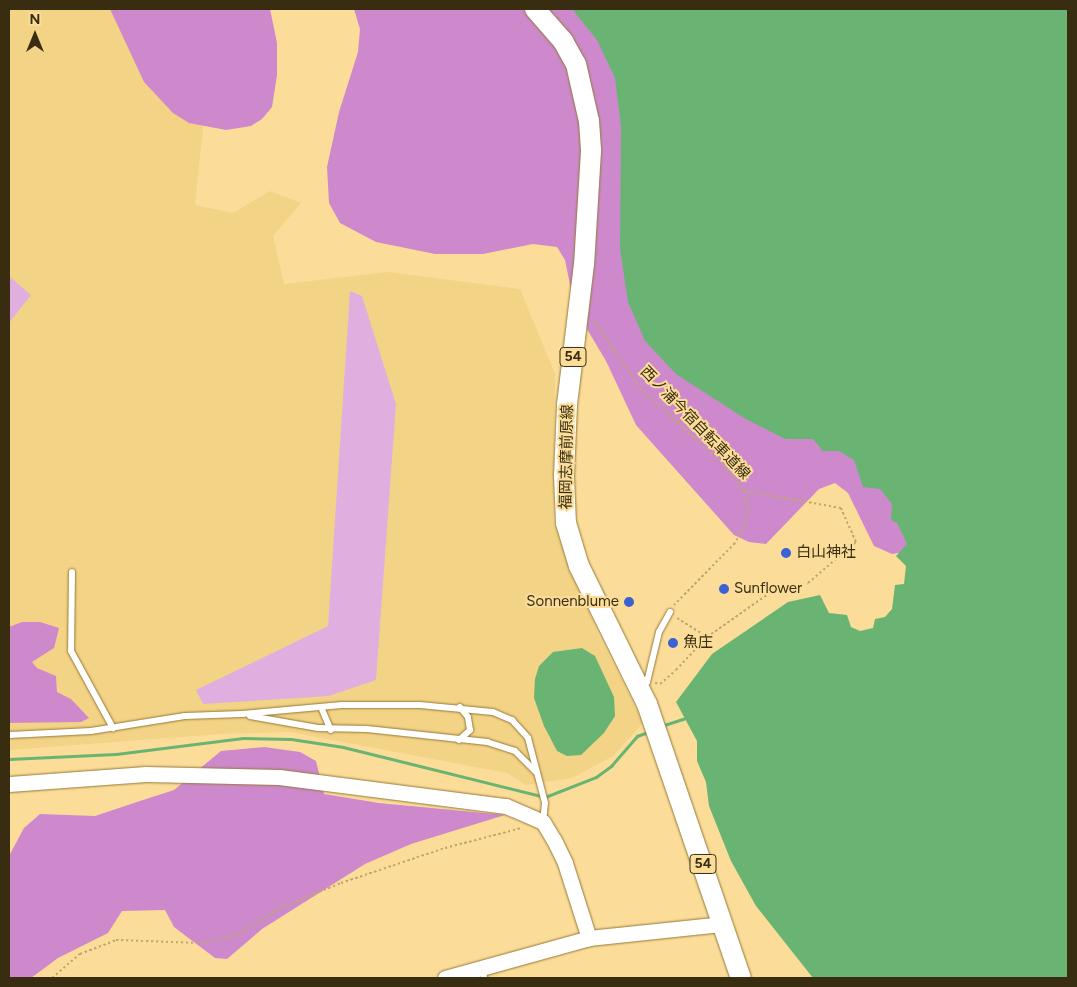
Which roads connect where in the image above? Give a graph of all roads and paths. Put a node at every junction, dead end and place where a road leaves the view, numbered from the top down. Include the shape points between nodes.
1 (534, 9) edge
2 (580, 304) junction
3 (744, 491) junction
4 (72, 572) dead end
5 (670, 612) junction
6 (706, 638) junction
7 (645, 691) junction
8 (321, 707) junction
9 (460, 707) junction
10 (242, 714) junction
11 (113, 728) junction
12 (331, 730) junction
13 (9, 735) edge
14 (459, 740) junction
15 (537, 773) junction
16 (9, 784) edge
17 (543, 822) junction
18 (723, 924) junction
19 (589, 938) junction
20 (484, 973) edge
21 (52, 978) edge
22 (445, 978) edge
23 (741, 978) edge

1 - 2 main road, 福岡志摩前原線 / 54 via 564,41 576,64 589,121 591,151
2 - 3 path, 西ノ浦今宿自転車道線 via 640,388 724,465
2 - 7 main road, 福岡志摩前原線 / 54 via 567,405 566,523 579,566
3 - 5 path, 西ノ浦今宿自転車道線 via 748,506 745,525 735,543 679,598
3 - 6 path via 841,508 856,542 808,583 777,588
4 - 11 lane via 71,651
5 - 6 path
5 - 7 lane via 659,632
6 - 7 path via 660,684
7 - 18 main road, 福岡志摩前原線 / 54
8 - 9 lane
8 - 10 lane
8 - 12 lane
9 - 14 lane via 468,717 470,730
9 - 15 lane via 493,712 512,720 528,738
10 - 11 lane via 185,716
10 - 12 lane
11 - 13 lane
12 - 14 lane via 367,729
14 - 15 lane via 487,742 516,751
15 - 17 lane via 545,802
16 - 17 street via 146,774 279,777 506,806
17 - 19 street via 565,863
17 - 21 path via 445,848 341,883 282,907 234,936 200,943 116,940 80,954
18 - 19 street
18 - 23 main road, 福岡志摩前原線 / 54
19 - 20 street
20 - 22 street

